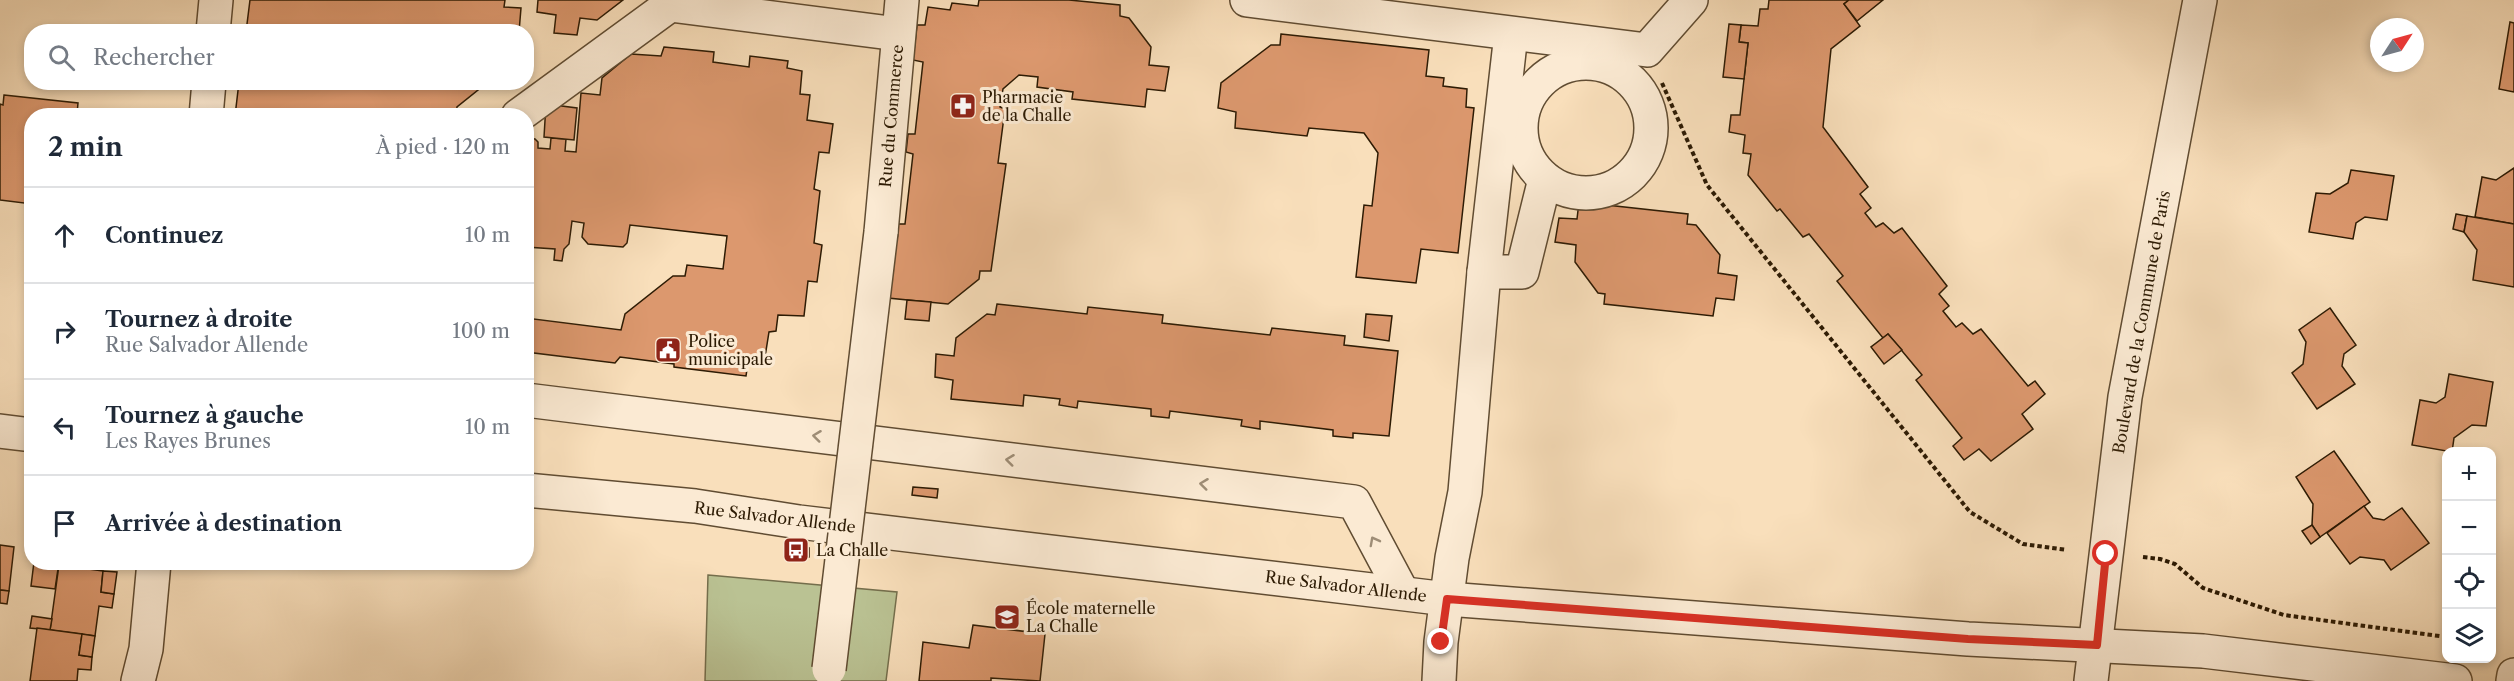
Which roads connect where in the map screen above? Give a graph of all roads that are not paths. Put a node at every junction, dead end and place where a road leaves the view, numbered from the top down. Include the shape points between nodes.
1 (216, 0) edge
2 (902, 0) edge
3 (1247, 0) edge
4 (1691, 0) edge
5 (2200, 0) edge
6 (671, 2) edge
7 (214, 24) edge
8 (898, 34) junction
9 (1511, 34) junction
10 (208, 90) edge
11 (207, 108) edge
12 (529, 108) edge
13 (1545, 179) dead end
14 (1484, 273) junction
15 (534, 401) edge
16 (0, 431) edge
17 (24, 434) edge
18 (534, 491) edge
19 (153, 570) edge
20 (1402, 592) junction
21 (1447, 599) junction
22 (2097, 645) junction
23 (828, 675) edge
24 (2514, 675) edge
25 (138, 681) edge
26 (1439, 681) edge
27 (2091, 681) edge
28 (2456, 681) edge
29 (2513, 681) edge

1 - 7 street
2 - 8 street, Rue du Commerce
3 - 9 street
4 - 9 street via 1647,50
5 - 22 street, Boulevard de la Commune de Paris via 2125,397
6 - 8 street
6 - 12 street
8 - 23 street, Rue du Commerce, bridge via 881,232
9 - 14 street
10 - 11 street
13 - 14 street via 1522,272
14 - 21 street via 1465,492
20 -> 15 street via 1354,502
16 - 17 street
18 - 20 street, Rue Salvador Allende
19 - 25 street via 146,650
20 - 21 street, Rue Salvador Allende
21 - 22 street, Rue Salvador Allende via 1968,639
21 - 26 street
22 - 27 street, Boulevard de la Commune de Paris
22 - 28 street, Rue Salvador Allende via 2203,651
24 - 29 street

